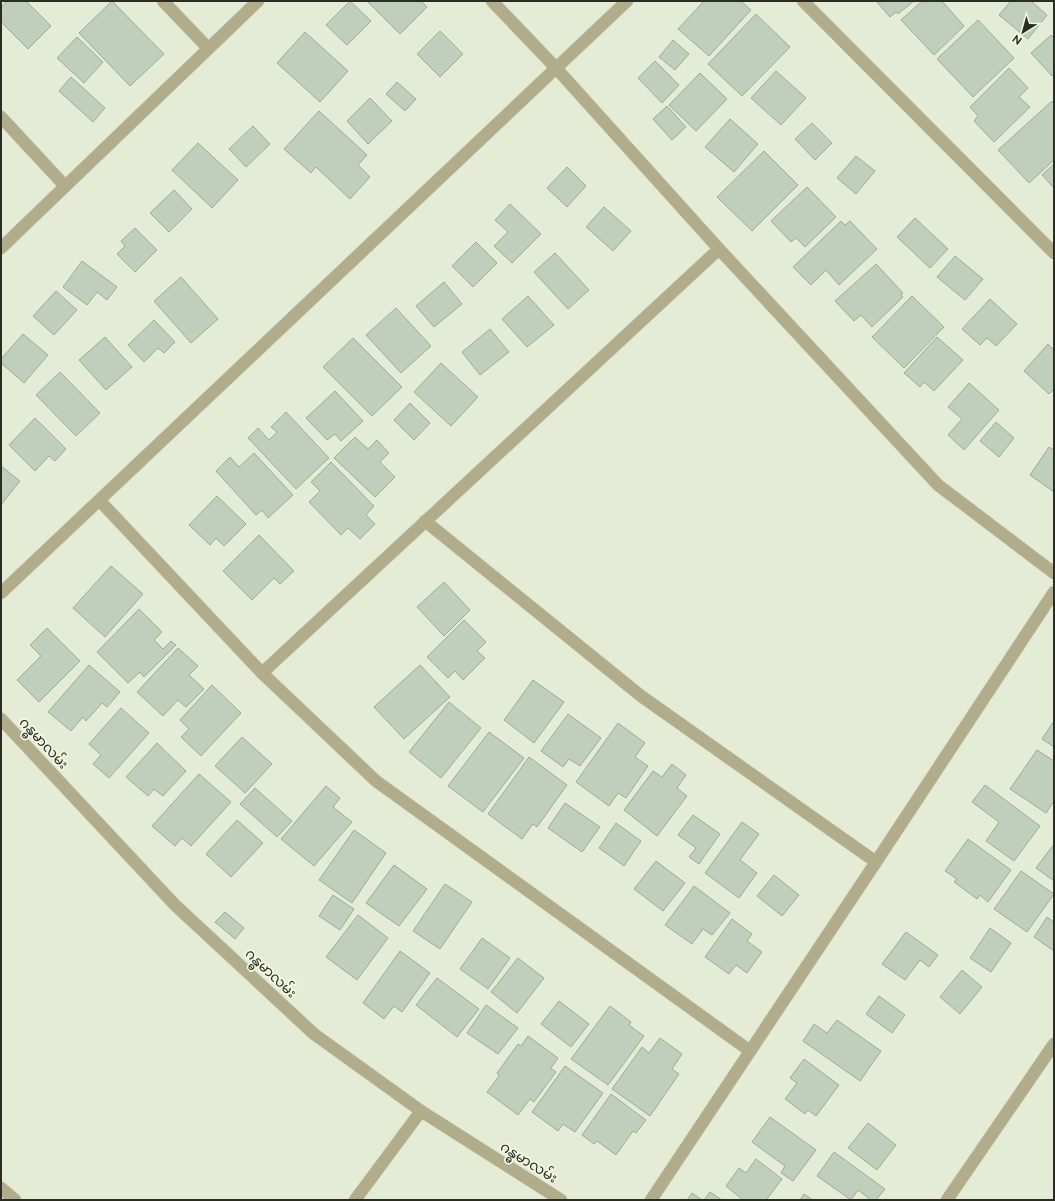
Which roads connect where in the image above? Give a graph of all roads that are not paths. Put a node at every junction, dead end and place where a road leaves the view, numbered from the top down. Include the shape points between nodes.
1 (163, 1) edge
2 (258, 1) edge
3 (492, 1) edge
4 (626, 1) edge
5 (803, 1) edge
6 (208, 48) junction
7 (556, 68) junction
8 (1, 117) edge
9 (65, 186) junction
10 (1, 248) edge
11 (720, 249) junction
12 (1054, 253) edge
13 (100, 501) junction
14 (425, 521) junction
15 (1054, 573) edge
16 (1054, 592) edge
17 (1, 593) edge
18 (262, 673) junction
19 (1, 719) edge
20 (876, 862) junction
21 (1054, 1044) edge
22 (750, 1051) junction
23 (421, 1111) junction
24 (1, 1188) edge
25 (15, 1200) edge
26 (356, 1200) edge
27 (561, 1200) edge
28 (651, 1200) edge
29 (947, 1200) edge

1 - 6 street
2 - 6 street
3 - 7 street
4 - 7 street
5 - 12 street
6 - 9 street
7 - 11 street
7 - 13 street
8 - 9 street
9 - 10 street
11 - 14 street
11 - 15 street via 938,486
13 - 17 street
13 - 18 street
14 - 18 street
14 - 20 street via 641,696
16 - 20 street
18 - 22 street via 376,781
19 - 23 street, ဂန္ဓမာလမ်း via 175,905 314,1034
20 - 22 street
21 - 29 street
22 - 28 street
23 - 26 street
23 - 27 street, ဂန္ဓမာလမ်း
24 - 25 street

